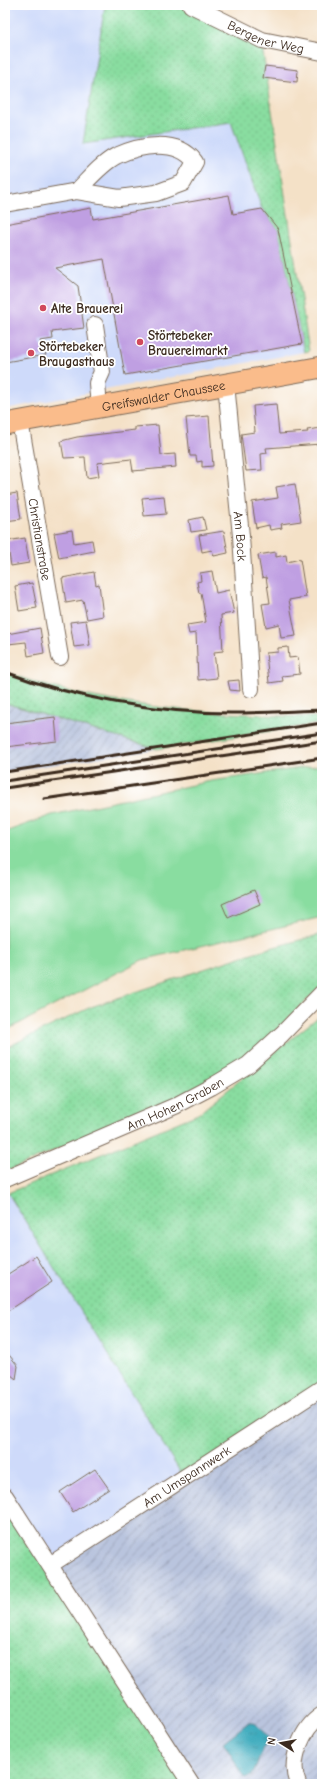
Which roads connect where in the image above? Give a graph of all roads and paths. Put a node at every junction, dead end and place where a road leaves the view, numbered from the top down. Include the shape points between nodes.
1 (192, 5) edge
2 (322, 52) edge
3 (77, 191) junction
4 (5, 204) edge
5 (95, 325) dead end
6 (322, 367) edge
7 (226, 384) junction
8 (99, 407) junction
9 (12, 422) edge
10 (60, 657) dead end
11 (251, 690) dead end
12 (322, 993) edge
13 (5, 1179) edge
14 (322, 1388) edge
15 (5, 1496) edge
16 (50, 1565) junction
17 (322, 1715) edge
18 (191, 1784) edge
19 (298, 1784) edge

1 - 2 street, Bergener Weg via 262,40
3 - 3 street via 119,198 156,193 183,183 195,162 189,153 169,145 136,149 115,156
3 - 4 street
5 - 8 street via 102,372 97,383
6 - 7 main road, Greifswalder Chaussee
7 - 8 main road, Greifswalder Chaussee
7 - 11 street, Am Bock via 241,536
8 - 9 main road, Greifswalder Chaussee
9 - 10 street, Christianstraße
12 - 13 street, Am Hohen Graben via 248,1065 211,1087 175,1106
14 - 16 street, Am Umspannwerk
15 - 16 street
16 - 18 street
17 - 19 street via 308,1728 298,1747

